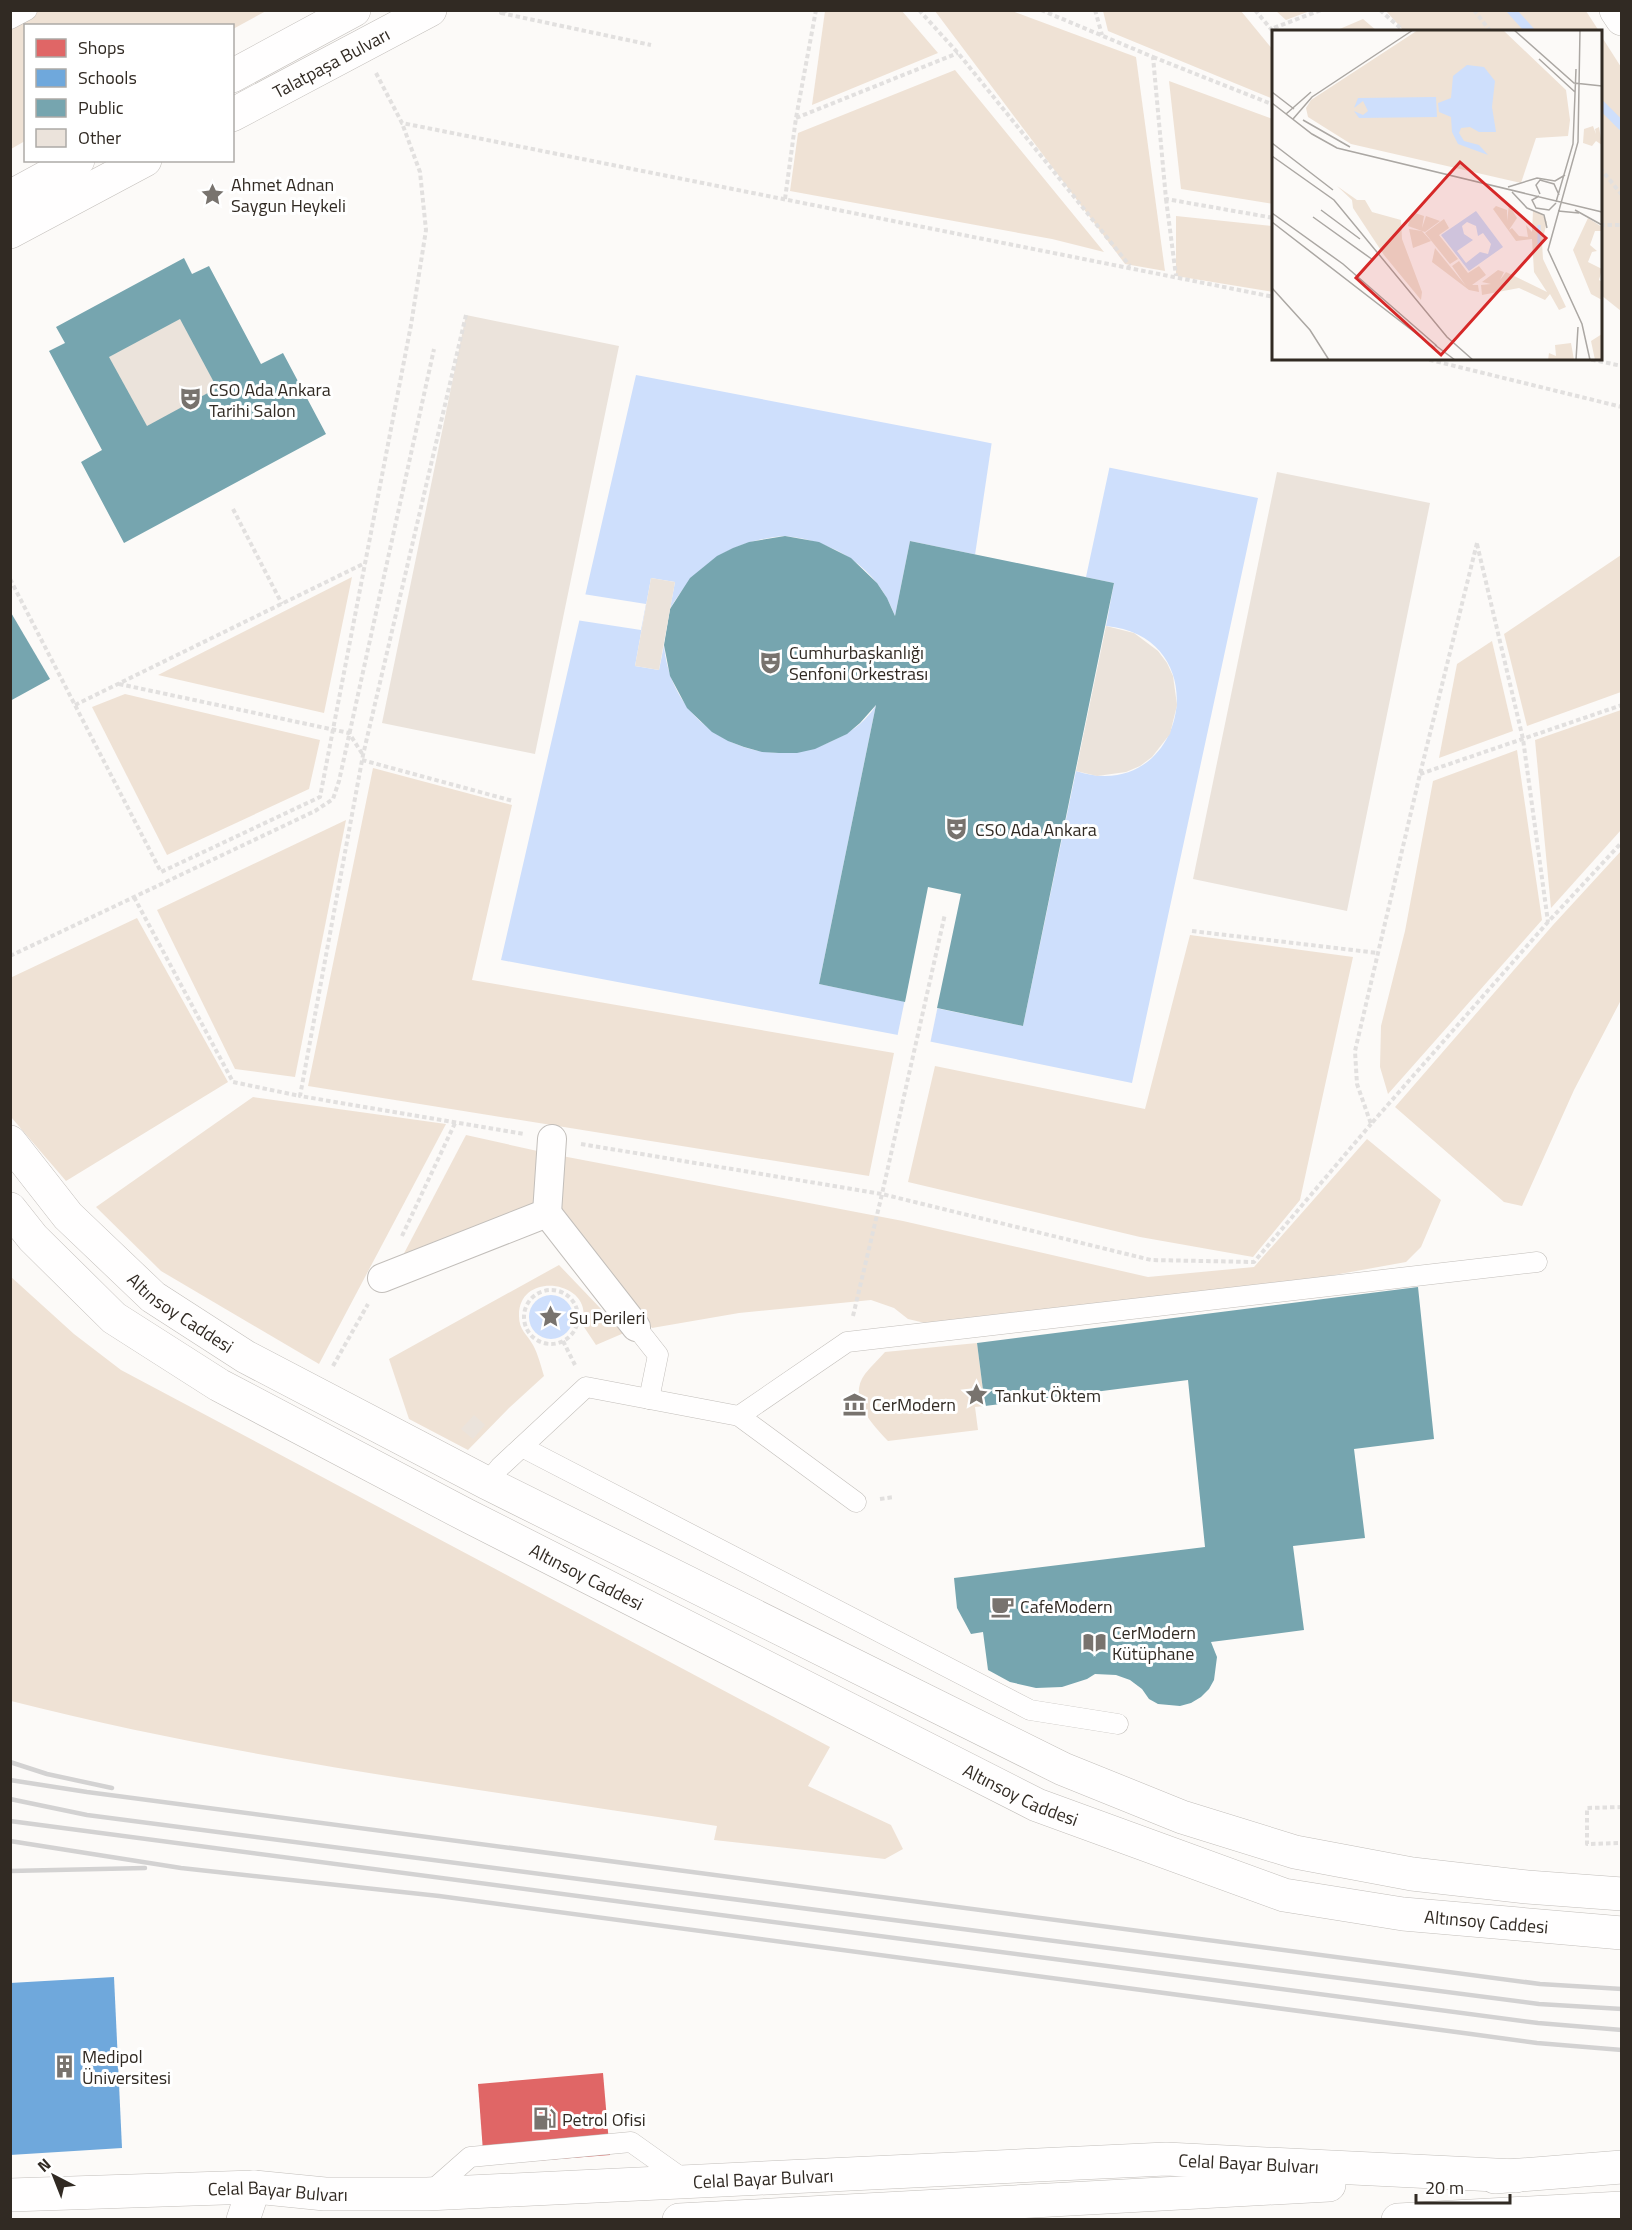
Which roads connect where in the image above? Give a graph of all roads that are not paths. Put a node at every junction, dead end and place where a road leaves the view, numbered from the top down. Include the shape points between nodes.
1 (27, 10) edge
2 (354, 10) edge
3 (430, 10) edge
4 (1616, 10) edge
5 (10, 19) edge
6 (1622, 20) edge
7 (234, 75) edge
8 (234, 114) edge
9 (74, 162) edge
10 (142, 162) edge
11 (10, 197) edge
12 (10, 232) edge
13 (552, 1139) road end
14 (10, 1142) edge
15 (10, 1209) edge
16 (548, 1213) junction
17 (1537, 1262) dead end
18 (382, 1278) dead end
19 (636, 1327) joint
20 (649, 1399) junction
21 (739, 1416) junction
22 (522, 1447) junction
23 (486, 1483) junction
24 (856, 1502) dead end
25 (466, 1515) junction
26 (1118, 1724) dead end
27 (1622, 1894) edge
28 (1622, 1933) edge
29 (1622, 2167) edge
30 (1516, 2176) junction
31 (254, 2187) junction
32 (325, 2194) junction
33 (10, 2195) edge
34 (1622, 2208) edge
35 (1500, 2216) edge
36 (243, 2220) edge
37 (301, 2220) edge
38 (679, 2220) edge
39 (1398, 2220) edge

1 - 5 lane
2 - 7 street, Talatpaşa Bulvarı
3 - 8 street, Talatpaşa Bulvarı
4 - 6 street
9 - 11 street
10 - 12 street
13 - 16 street
14 - 23 street, Altınsoy Caddesi via 68,1216 153,1298 246,1357
15 - 25 street, Altınsoy Caddesi via 33,1238 114,1318 219,1385
16 - 18 street
16 - 19 street
17 - 21 lane via 847,1341
19 - 20 lane via 658,1355
20 - 21 lane
20 - 22 lane via 586,1387
21 - 24 lane
22 - 23 lane
22 - 26 lane via 1030,1710
23 - 25 street
23 - 27 street, Altınsoy Caddesi via 1063,1768 1182,1817 1294,1852 1412,1874
25 - 28 street, Altınsoy Caddesi via 1037,1805 1284,1895 1403,1914
29 - 30 street, Celal Bayar Bulvarı
30 - 32 street, Celal Bayar Bulvarı via 1166,2159 427,2194
30 - 38 street, Celal Bayar Bulvarı
31 - 32 street, Celal Bayar Bulvarı
31 - 33 street, Celal Bayar Bulvarı
31 - 36 street
32 - 37 street
34 - 35 street
35 - 39 street

